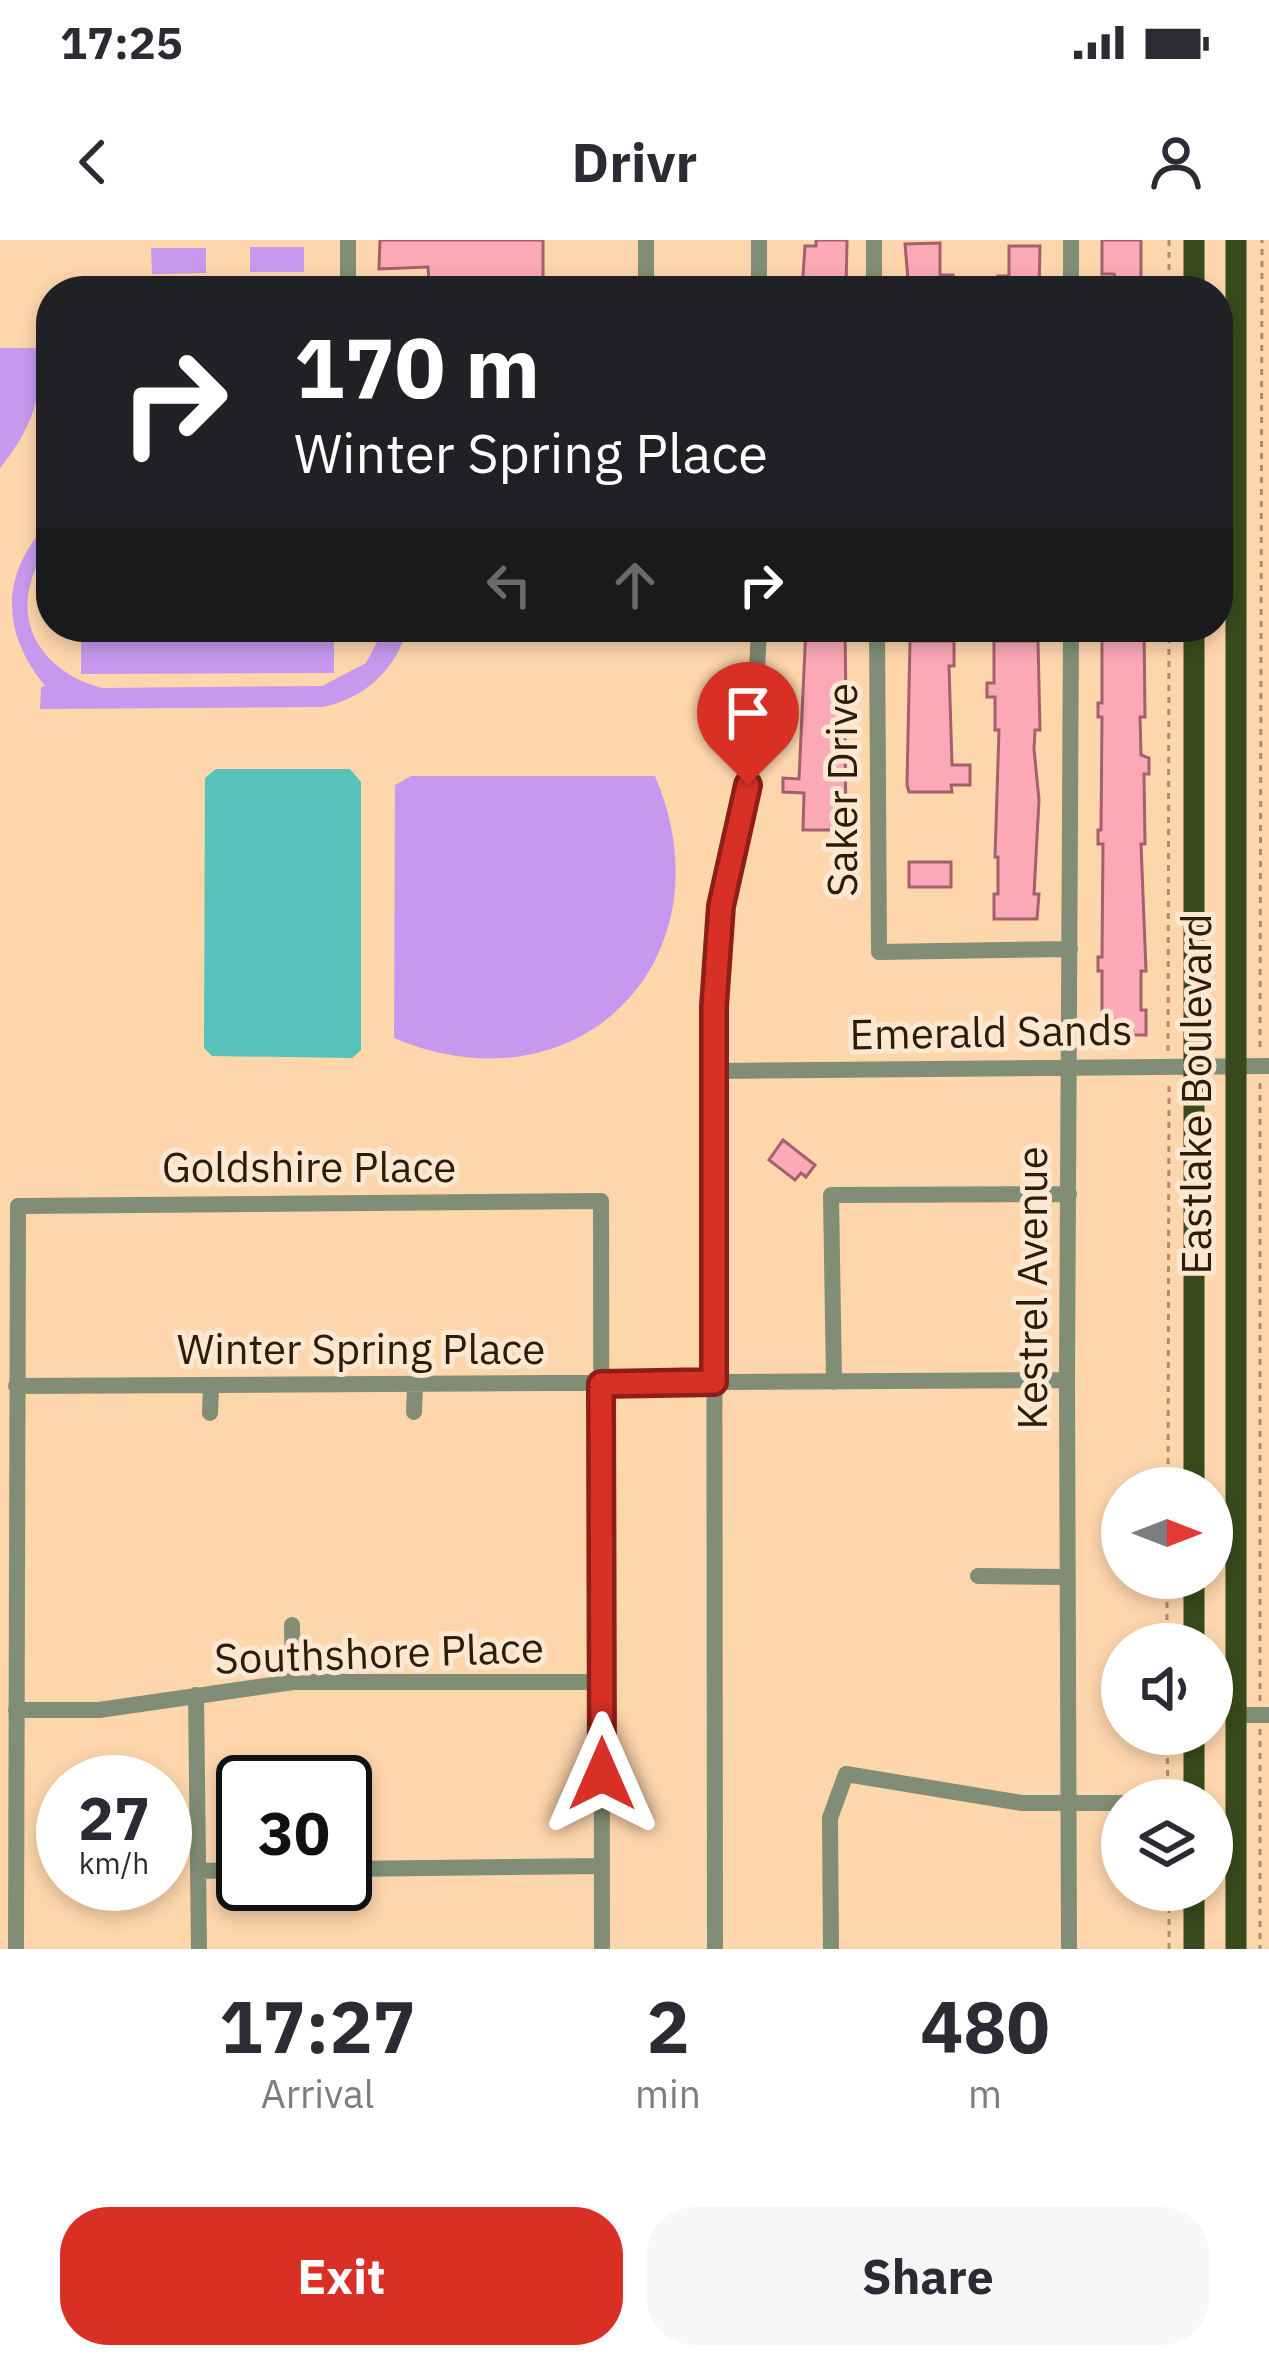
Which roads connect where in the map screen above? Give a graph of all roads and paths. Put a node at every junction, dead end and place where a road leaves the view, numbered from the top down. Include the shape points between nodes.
1 (348, 240) edge
2 (646, 240) edge
3 (759, 240) edge
4 (874, 240) edge
5 (1071, 240) edge
6 (1169, 240) edge
7 (1194, 240) edge
8 (1236, 240) edge
9 (1262, 240) edge
10 (349, 276) edge
11 (646, 276) edge
12 (759, 276) edge
13 (874, 276) edge
14 (1071, 276) edge
15 (1169, 276) edge
16 (1194, 276) edge
17 (758, 642) edge
18 (877, 642) edge
19 (1071, 642) edge
20 (1169, 642) edge
21 (1194, 642) edge
22 (1070, 949) junction
23 (1168, 1038) dead end
24 (1260, 1045) dead end
25 (1193, 1066) junction
26 (1235, 1066) junction
27 (1269, 1066) edge
28 (1070, 1068) junction
29 (714, 1071) junction
30 (1260, 1089) dead end
31 (1168, 1090) dead end
32 (1069, 1194) junction
33 (1067, 1380) junction
34 (714, 1382) junction
35 (835, 1382) junction
36 (601, 1384) junction
37 (415, 1385) junction
38 (16, 1386) junction
39 (211, 1386) junction
40 (414, 1412) dead end
41 (210, 1413) dead end
42 (1168, 1467) edge
43 (1193, 1467) edge
44 (978, 1576) dead end
45 (1068, 1576) junction
46 (8, 1581) edge
47 (292, 1625) dead end
48 (292, 1682) junction
49 (601, 1682) junction
50 (196, 1695) junction
51 (1260, 1697) dead end
52 (16, 1711) junction
53 (1235, 1715) junction
54 (1269, 1715) edge
55 (1260, 1734) dead end
56 (1101, 1803) edge
57 (1069, 1804) junction
58 (602, 1865) junction
59 (372, 1869) edge
60 (198, 1871) junction
61 (216, 1871) edge
62 (1169, 1911) edge
63 (1194, 1911) edge
64 (16, 1949) edge
65 (199, 1949) edge
66 (602, 1949) edge
67 (716, 1949) edge
68 (831, 1949) edge
69 (1069, 1949) edge
70 (1169, 1949) edge
71 (1194, 1949) edge
72 (1235, 1949) edge
73 (1260, 1949) edge

1 - 10 street
2 - 11 street
3 - 12 street
4 - 13 street
5 - 14 street
6 - 15 path
7 - 16 main road
8 - 26 main road, Eastlake Boulevard
9 - 24 path
17 - 29 street via 753,759 721,906
18 - 22 street, Saker Drive via 879,952
19 - 22 street, Kestrel Avenue
20 - 23 path
21 - 25 main road, Eastlake Boulevard
22 - 28 street, Kestrel Avenue
25 - 26 street, Emerald Sands
25 - 28 street, Emerald Sands
25 - 43 main road, Eastlake Boulevard
26 - 27 street, Emerald Sands
26 - 53 main road, Eastlake Boulevard
28 - 29 street, Emerald Sands
28 - 32 street, Kestrel Avenue
29 - 34 street
30 - 51 path
31 - 42 path
32 - 33 street, Kestrel Avenue
32 - 35 street via 831,1195
33 - 35 street, Winter Spring Place
33 - 45 street, Kestrel Avenue
34 - 35 street, Winter Spring Place
34 - 36 street, Winter Spring Place
34 - 67 street
36 - 37 street, Winter Spring Place
36 - 38 street, Goldshire Place via 601,1201 18,1206
36 - 49 street
37 - 39 street, Winter Spring Place
37 - 40 street
38 - 39 street, Winter Spring Place
38 - 46 street
39 - 41 street
44 - 45 street
45 - 57 street, Kestrel Avenue
46 - 52 street
47 - 48 street
48 - 49 street, Southshore Place
48 - 50 street, Southshore Place
49 - 58 street
50 - 52 street, Southshore Place via 99,1710
50 - 60 street
52 - 64 street
53 - 54 street
53 - 72 main road, Eastlake Boulevard
55 - 73 path
56 - 57 street
57 - 68 street via 846,1774 830,1818
57 - 69 street, Kestrel Avenue
58 - 59 street
58 - 66 street
60 - 61 street
60 - 65 street
62 - 70 path
63 - 71 main road

